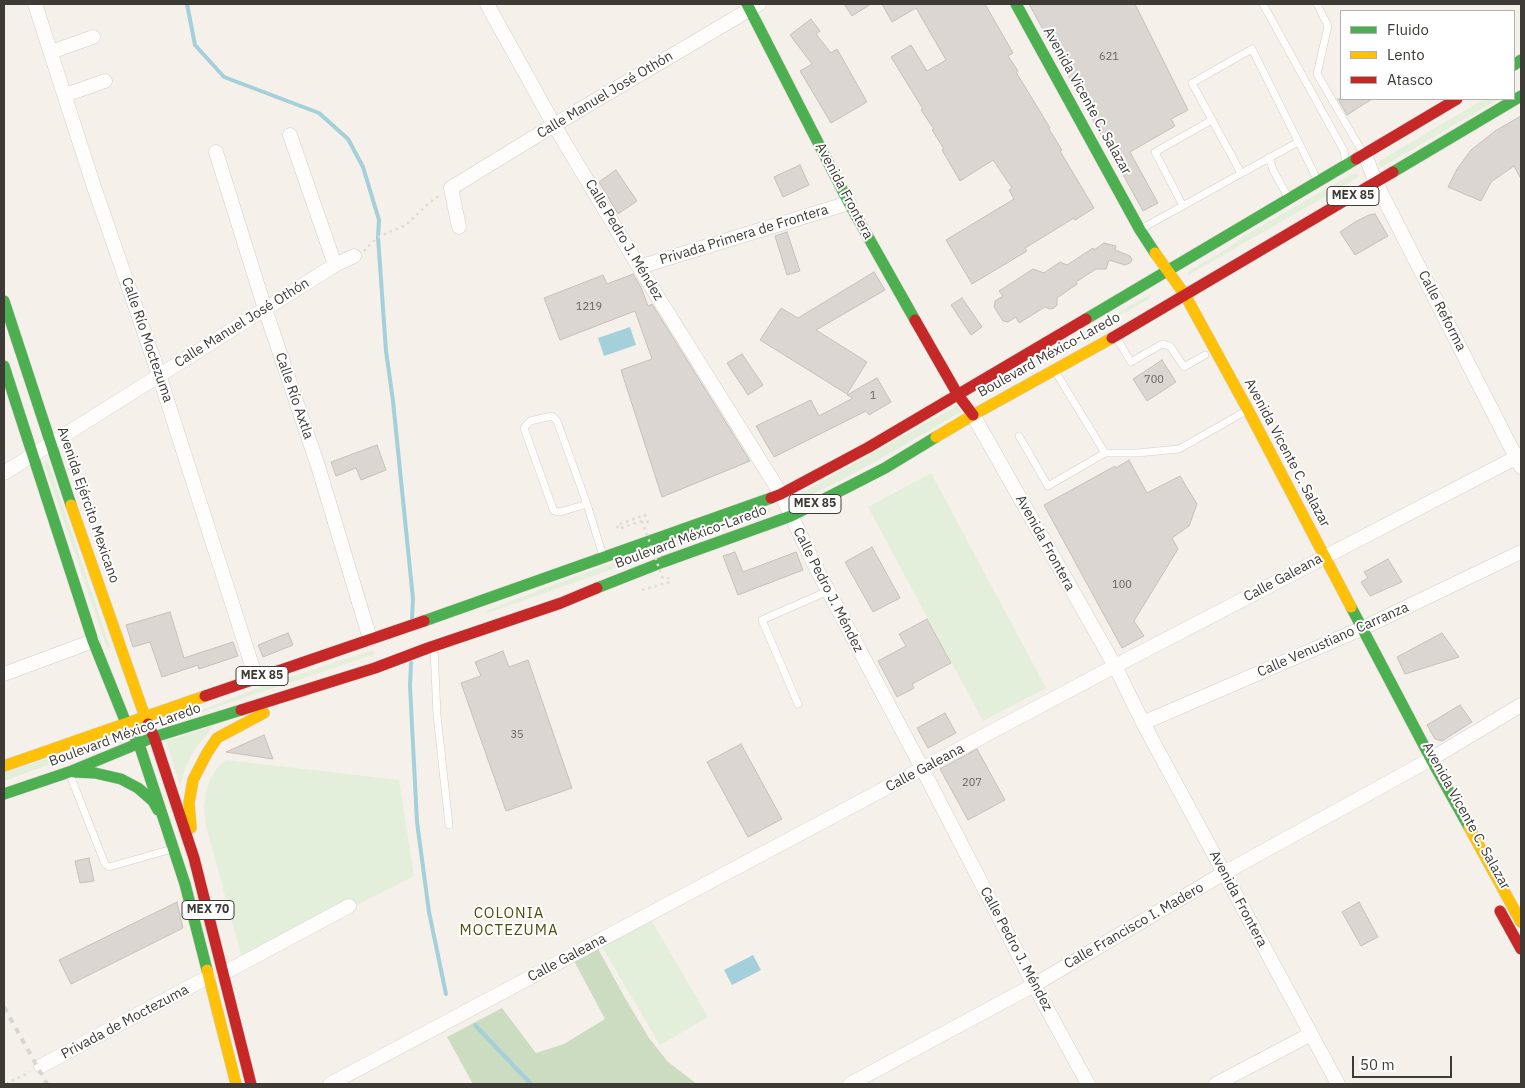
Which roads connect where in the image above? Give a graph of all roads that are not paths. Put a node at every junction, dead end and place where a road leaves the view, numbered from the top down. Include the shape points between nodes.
1 (35, 4) edge
2 (486, 4) edge
3 (1016, 4) edge
4 (1263, 4) edge
5 (1317, 4) edge
6 (752, 6) edge
7 (93, 37) dead end
8 (51, 52) junction
9 (1316, 74) junction
10 (1304, 80) junction
11 (105, 81) dead end
12 (64, 95) junction
13 (1456, 100) edge
14 (1514, 100) edge
15 (1212, 120) junction
16 (554, 125) junction
17 (290, 136) dead end
18 (1298, 142) junction
19 (216, 152) dead end
20 (1365, 155) junction
21 (1269, 157) junction
22 (1346, 165) junction
23 (1241, 173) junction
24 (1318, 181) junction
25 (1376, 183) junction
26 (1288, 198) junction
27 (849, 203) junction
28 (1183, 206) junction
29 (459, 227) dead end
30 (1140, 230) junction
31 (354, 256) road end
32 (335, 265) junction
33 (639, 267) junction
34 (1163, 272) junction
35 (4, 301) edge
36 (1179, 301) junction
37 (265, 308) junction
38 (1116, 336) junction
39 (1205, 355) dead end
40 (4, 366) edge
41 (1054, 369) junction
42 (159, 374) junction
43 (958, 394) junction
44 (1240, 414) junction
45 (973, 415) junction
46 (1019, 436) dead end
47 (50, 443) junction
48 (1105, 453) junction
49 (33, 456) junction
50 (1520, 460) edge
51 (4, 473) edge
52 (781, 494) junction
53 (587, 504) junction
54 (791, 516) junction
55 (1292, 519) dead end
56 (1521, 552) edge
57 (603, 557) junction
58 (1320, 563) junction
59 (828, 591) junction
60 (1353, 631) junction
61 (374, 638) junction
62 (93, 641) junction
63 (431, 647) junction
64 (1114, 666) junction
65 (4, 674) edge
66 (256, 678) junction
67 (315, 686) junction
68 (798, 704) dead end
69 (1521, 705) edge
70 (145, 718) junction
71 (126, 724) junction
72 (1143, 724) junction
73 (154, 738) junction
74 (139, 744) junction
75 (1423, 763) junction
76 (4, 766) edge
77 (923, 770) junction
78 (69, 772) junction
79 (4, 794) edge
80 (166, 824) junction
81 (449, 825) dead end
82 (174, 848) junction
83 (194, 858) junction
84 (1224, 873) junction
85 (1497, 905) dead end
86 (349, 906) dead end
87 (1521, 922) edge
88 (1521, 948) edge
89 (224, 973) junction
90 (208, 978) junction
91 (1034, 985) junction
92 (1311, 1034) junction
93 (35, 1069) road end
94 (352, 1079) edge
95 (236, 1084) edge
96 (251, 1084) edge
97 (330, 1084) edge
98 (850, 1084) edge
99 (1088, 1084) edge
100 (1216, 1084) edge
101 (1338, 1084) edge

1 - 8 street, Calle Río Moctezuma
2 - 16 street, Calle Pedro J. Méndez
3 - 30 main road, Avenida Vicente C. Salazar
4 - 10 lane
5 - 9 lane via 1328,26
6 - 16 street, Calle Manuel José Othón
6 - 27 main road, Avenida Frontera
7 - 8 street
8 - 12 street, Calle Río Moctezuma
9 - 10 lane
9 - 20 lane
10 - 22 lane via 1344,151
11 - 12 street
12 - 42 street, Calle Río Moctezuma
13 - 20 main road, Boulevard México-Laredo / MEX 85
14 - 25 main road, Boulevard México-Laredo / MEX 85
15 - 18 lane via 1192,83 1252,49
15 - 23 lane
15 - 28 lane via 1154,152
16 - 29 street, Calle Manuel José Othón via 451,188
16 - 33 street, Calle Pedro J. Méndez
17 - 32 street
18 - 21 lane
18 - 24 lane
19 - 37 street, Calle Río Axtla
20 - 22 main road, Boulevard México-Laredo / MEX 85
20 - 25 street, Calle Reforma
21 - 23 lane
21 - 26 lane
22 - 24 main road, Boulevard México-Laredo / MEX 85
23 - 28 lane
24 - 26 main road, Boulevard México-Laredo / MEX 85
25 - 36 main road, Boulevard México-Laredo / MEX 85
25 - 50 street, Calle Reforma
26 - 34 main road, Boulevard México-Laredo / MEX 85
27 - 33 street, Privada Primera de Frontera
27 - 43 main road, Avenida Frontera
28 - 30 lane
30 - 34 main road, Avenida Vicente C. Salazar
31 - 32 street, Calle Manuel José Othón
32 - 37 street, Calle Manuel José Othón
33 - 52 street, Calle Pedro J. Méndez
34 - 36 main road, Avenida Vicente C. Salazar
34 - 43 main road, Boulevard México-Laredo / MEX 85
35 - 47 main road, Avenida Ejército Mexicano
36 - 38 main road, Boulevard México-Laredo / MEX 85
36 - 44 main road, Avenida Vicente C. Salazar
37 - 42 street, Calle Manuel José Othón
37 - 61 street, Calle Río Axtla
38 - 39 lane via 1131,362 1162,344 1170,346 1184,367
38 - 41 main road, Boulevard México-Laredo / MEX 85
40 - 49 main road
41 - 45 main road, Boulevard México-Laredo / MEX 85
41 - 48 lane
42 - 47 street, Calle Manuel José Othón
42 - 66 street, Calle Río Moctezuma
43 - 45 main road, Avenida Frontera
43 - 52 main road, Boulevard México-Laredo / MEX 85
44 - 48 lane via 1179,449
44 - 58 main road, Avenida Vicente C. Salazar
45 - 54 main road, Boulevard México-Laredo / MEX 85 via 885,468
45 - 64 street, Avenida Frontera
46 - 48 lane via 1048,486
47 - 49 street, Calle Manuel José Othón
47 - 70 main road, Avenida Ejército Mexicano
49 - 51 street, Calle Manuel José Othón
49 - 62 main road
50 - 58 street, Calle Galeana
52 - 54 street, Calle Pedro J. Méndez
52 - 57 main road, Boulevard México-Laredo / MEX 85
53 - 53 lane via 554,511 524,428 530,421 552,416 557,421
53 - 57 lane
54 - 59 street, Calle Pedro J. Méndez
54 - 63 main road, Boulevard México-Laredo / MEX 85 via 560,603
55 - 58 main road, Avenida Vicente C. Salazar
56 - 60 street, Calle Venustiano Carranza
57 - 61 main road, Boulevard México-Laredo / MEX 85
58 - 60 main road, Avenida Vicente C. Salazar
58 - 64 street, Calle Galeana
59 - 68 lane via 762,620
59 - 77 street, Calle Pedro J. Méndez
60 - 72 street, Calle Venustiano Carranza
60 - 75 main road, Avenida Vicente C. Salazar
61 - 66 main road, Boulevard México-Laredo / MEX 85
62 - 65 street
62 - 71 main road
63 - 67 main road, Boulevard México-Laredo / MEX 85
63 - 81 lane
64 - 72 street, Avenida Frontera
64 - 77 street, Calle Galeana
66 - 70 main road, Boulevard México-Laredo / MEX 85
67 - 73 main road, Boulevard México-Laredo / MEX 85
67 - 83 main road via 217,738 193,780 189,803
69 - 75 street, Calle Francisco I. Madero
70 - 71 main road, Boulevard México-Laredo
70 - 73 main road, MEX 70
71 - 74 main road, MEX 70
71 - 76 main road, Boulevard México-Laredo
72 - 84 street, Avenida Frontera
73 - 74 main road, Boulevard México-Laredo / MEX 85
73 - 83 main road, MEX 70
74 - 78 main road, Boulevard México-Laredo / MEX 85
74 - 80 main road, MEX 70
75 - 84 street, Calle Francisco I. Madero
75 - 87 main road, Avenida Vicente C. Salazar
77 - 91 street, Calle Pedro J. Méndez
77 - 94 street, Calle Galeana
78 - 79 main road, Boulevard México-Laredo / MEX 85
78 - 80 main road via 106,775 138,788 153,801
78 - 82 lane via 105,864 109,867
80 - 82 main road, MEX 70
82 - 90 main road, MEX 70
83 - 89 main road, MEX 70
84 - 91 street, Calle Francisco I. Madero
84 - 92 street, Avenida Frontera
85 - 88 main road, Avenida Vicente C. Salazar
86 - 89 street
89 - 96 main road, MEX 70
90 - 93 street, Privada de Moctezuma
90 - 95 main road, MEX 70
91 - 98 street, Calle Francisco I. Madero
91 - 99 street, Calle Pedro J. Méndez
92 - 100 street
92 - 101 street, Avenida Frontera
94 - 97 street, Calle Galeana

